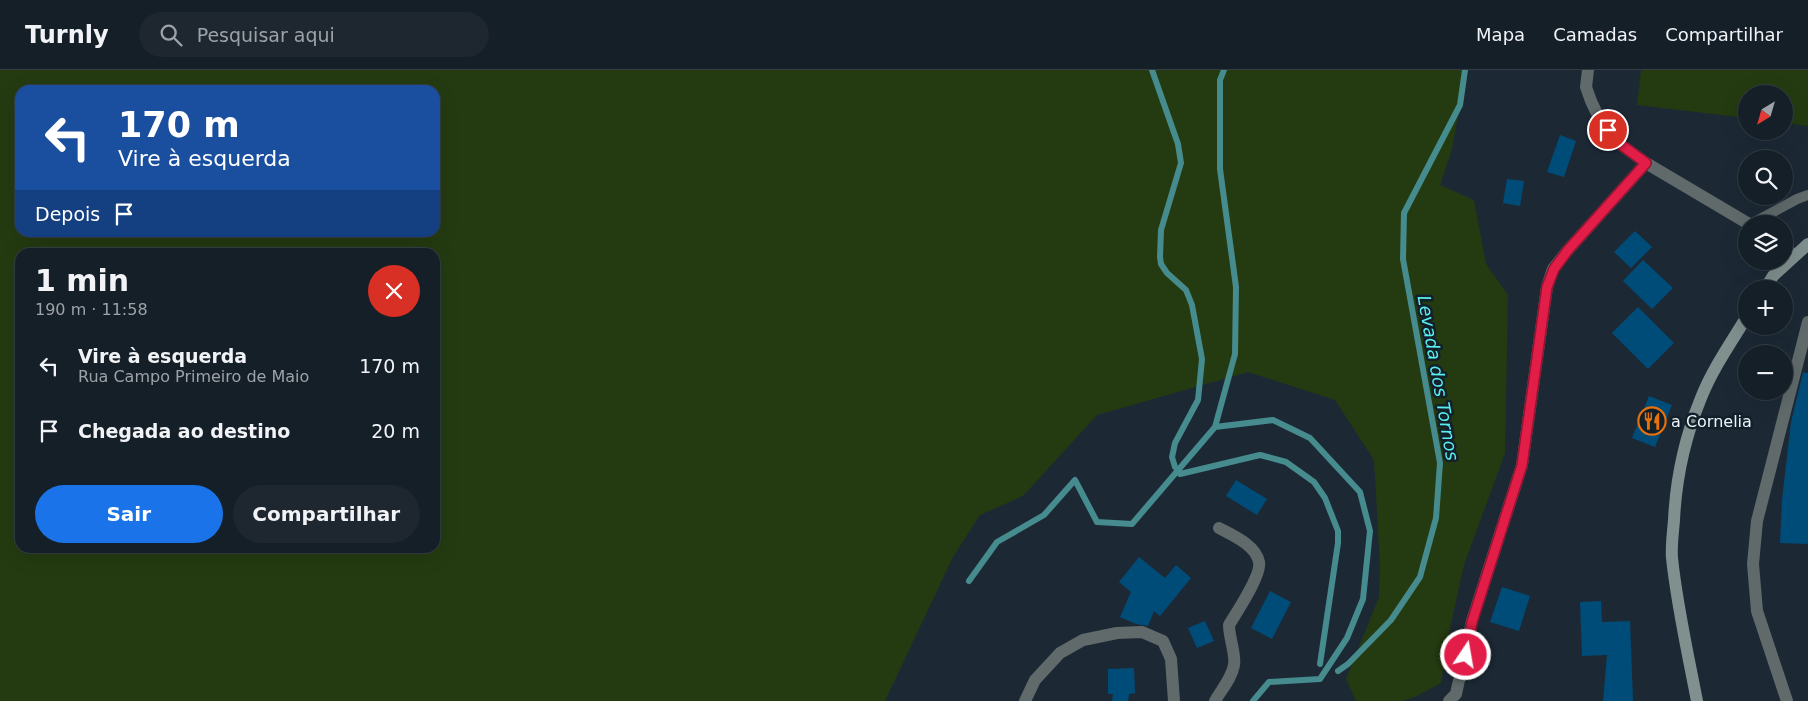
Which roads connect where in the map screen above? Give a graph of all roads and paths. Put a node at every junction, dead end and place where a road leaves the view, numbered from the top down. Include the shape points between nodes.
1 (1588, 70) edge
2 (1646, 163) junction
3 (1808, 195) edge
4 (1767, 215) edge
5 (1738, 217) edge
6 (1808, 244) edge
7 (1793, 250) edge
8 (1808, 322) edge
9 (1738, 331) edge
10 (1219, 528) dead end
11 (1025, 701) edge
12 (1174, 701) edge
13 (1215, 701) edge
14 (1449, 701) edge
15 (1697, 701) edge
16 (1787, 701) edge

1 - 2 street via 1586,87 1600,120 1616,141
2 - 5 street
2 - 14 street via 1568,250 1554,269 1547,287 1522,465 1472,622 1456,694
3 - 4 lane
6 - 7 main road
8 - 16 street via 1757,520 1753,564 1757,611
9 - 15 main road via 1702,396 1690,429 1675,507 1672,557
10 - 13 street via 1251,549 1260,563 1258,574 1229,626 1234,664
11 - 12 street via 1035,680 1060,653 1083,640 1134,632 1163,641 1171,659

